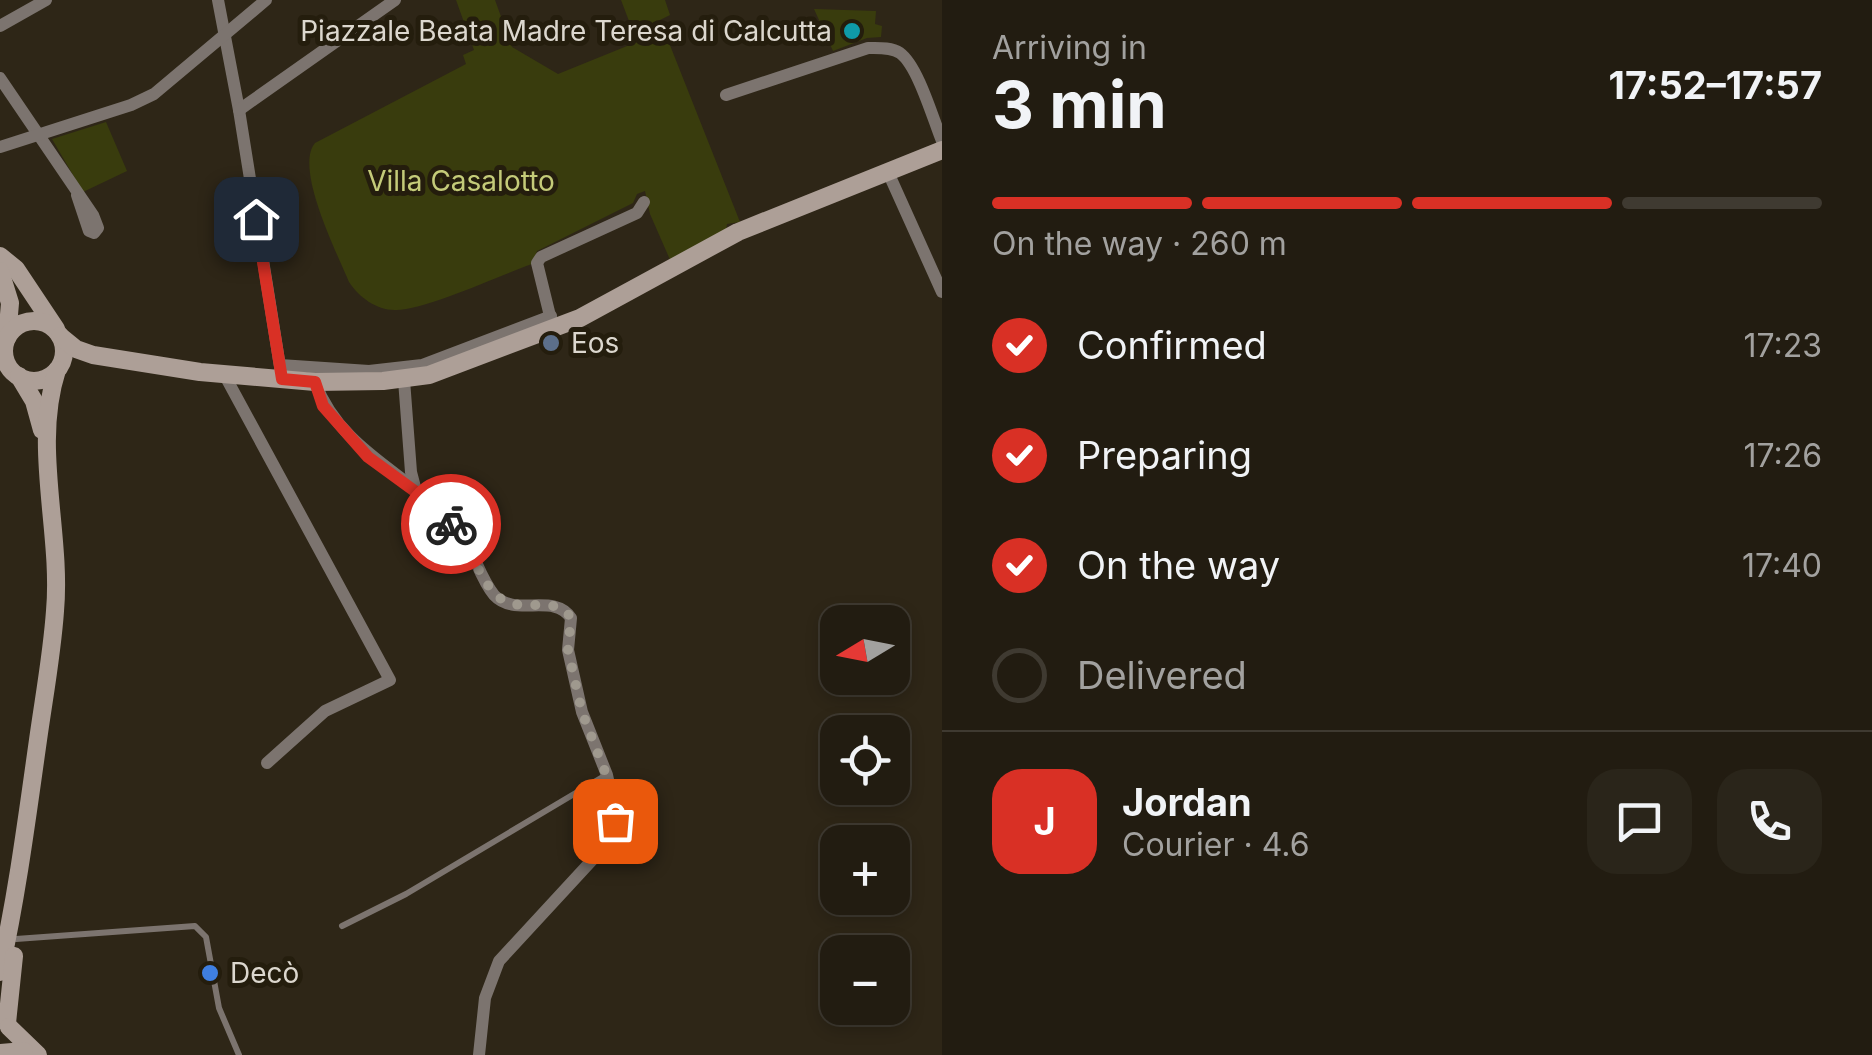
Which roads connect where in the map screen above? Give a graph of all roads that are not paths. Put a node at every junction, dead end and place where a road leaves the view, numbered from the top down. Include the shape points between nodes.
1 (46, 0) edge
2 (218, 0) edge
3 (266, 0) edge
4 (396, 0) edge
5 (0, 26) edge
6 (225, 33) junction
7 (0, 78) edge
8 (726, 95) dead end
9 (239, 110) junction
10 (40, 134) junction
11 (942, 141) edge
12 (0, 148) edge
13 (942, 150) edge
14 (887, 170) junction
15 (77, 195) dead end
16 (644, 202) dead end
17 (0, 256) edge
18 (0, 270) edge
19 (942, 292) edge
20 (552, 322) junction
21 (59, 335) junction
22 (4, 345) edge
23 (93, 355) junction
24 (58, 369) junction
25 (281, 372) junction
26 (11, 373) edge
27 (224, 374) junction
28 (404, 380) junction
29 (315, 382) junction
30 (48, 454) junction
31 (416, 492) junction
32 (267, 763) dead end
33 (607, 774) junction
34 (0, 874) edge
35 (19, 880) junction
36 (342, 926) dead end
37 (16, 939) junction
38 (1, 965) edge
39 (3, 1034) edge
40 (32, 1054) edge
41 (239, 1055) edge
42 (479, 1055) edge

1 - 5 street
2 - 6 street
3 - 6 street
4 - 9 street
6 - 9 street
6 - 10 street via 154,94
7 - 10 street
8 - 11 street via 868,48 892,50 913,70
9 - 25 street
10 - 12 street
10 - 15 street
13 - 14 main road
14 - 19 street
14 - 20 main road via 738,232 604,307
16 - 20 street via 637,214 541,257 537,264
17 - 21 main road via 16,269
18 - 22 main road via 10,304
20 - 25 street via 422,365
20 - 28 main road via 458,366
21 - 22 main road via 34,321 20,324
21 - 23 main road
21 - 24 main road via 64,349
22 - 26 main road
23 - 24 main road
23 - 27 main road
24 - 26 main road via 39,380
24 - 30 main road via 48,405
25 - 27 main road
25 - 29 main road
26 - 30 main road via 34,400
27 - 32 street via 390,680 325,712
28 - 29 main road
28 - 31 street
29 - 31 street via 323,406 368,457
30 - 35 main road via 56,610
31 - 33 street via 460,533 494,595 510,604 568,612 567,645 582,712
33 - 36 lane
33 - 42 street via 615,812 611,838 499,961 485,998
34 - 35 street
35 - 37 main road
35 - 38 main road
37 - 39 main road
37 - 41 lane via 195,926 206,937 219,1008
39 - 40 main road

